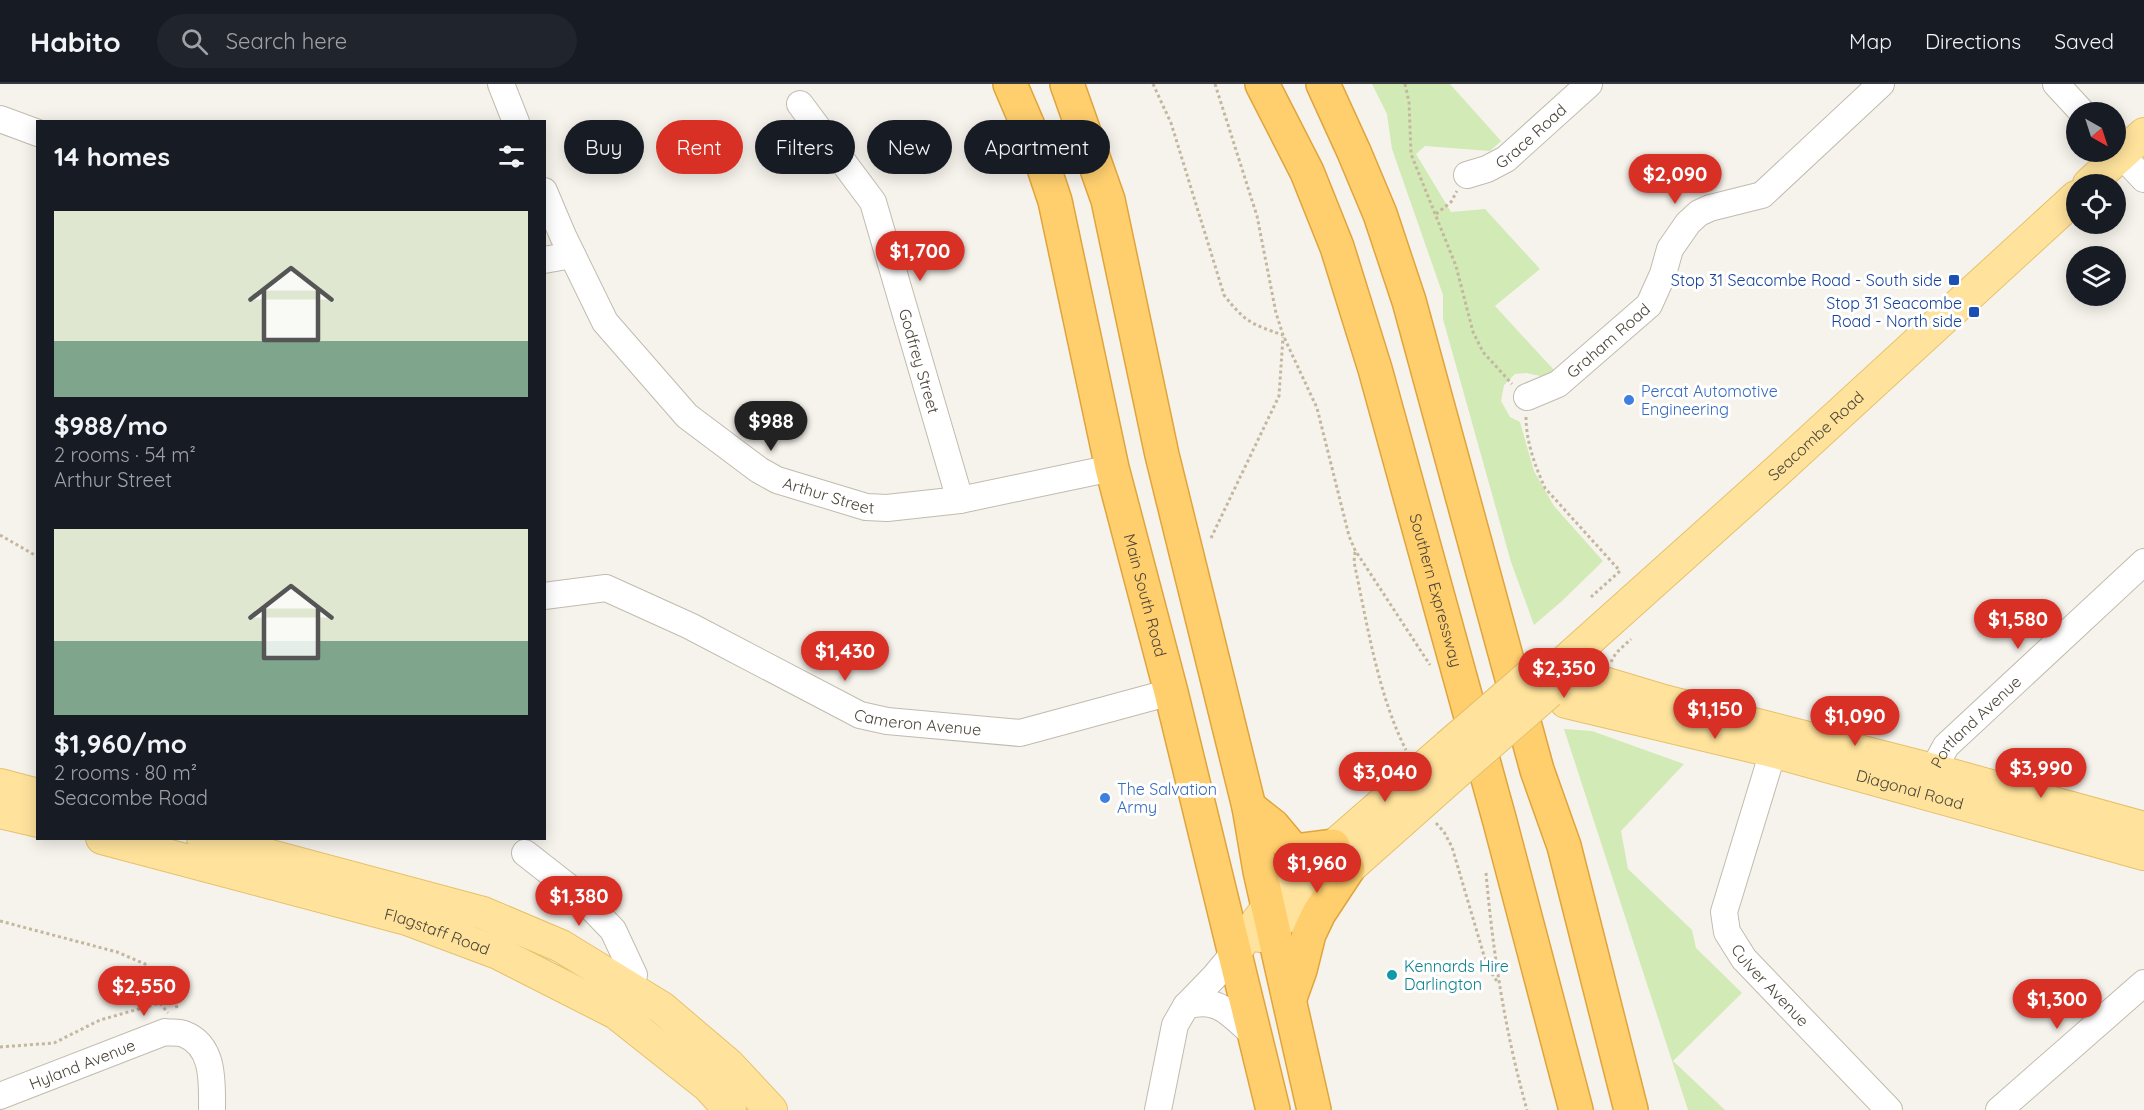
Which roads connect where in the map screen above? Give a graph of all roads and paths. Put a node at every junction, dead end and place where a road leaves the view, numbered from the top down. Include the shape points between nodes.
1 (501, 84) edge
2 (1010, 84) edge
3 (1067, 84) edge
4 (1153, 84) edge
5 (1215, 84) edge
6 (1262, 84) edge
7 (1323, 84) edge
8 (1405, 84) edge
9 (1589, 84) edge
10 (1881, 84) edge
11 (2056, 84) edge
12 (2073, 102) edge
13 (800, 104) dead end
14 (0, 119) edge
15 (515, 120) edge
16 (36, 132) edge
17 (2144, 134) edge
18 (2126, 146) edge
19 (2126, 160) edge
20 (2108, 162) edge
21 (2098, 174) edge
22 (1467, 175) joint
23 (2144, 179) edge
24 (546, 196) edge
25 (2066, 205) edge
26 (1436, 214) junction
27 (572, 255) junction
28 (546, 260) edge
29 (1283, 335) junction
30 (1527, 397) junction
31 (1162, 455) junction
32 (1112, 468) junction
33 (960, 500) junction
34 (0, 535) edge
35 (1211, 538) dead end
36 (1355, 550) junction
37 (36, 556) edge
38 (2144, 562) edge
39 (546, 596) edge
40 (1591, 597) dead end
41 (1434, 674) dead end
42 (1548, 677) junction
43 (1172, 692) junction
44 (1776, 741) junction
45 (1452, 760) junction
46 (1420, 770) junction
47 (1929, 781) junction
48 (0, 785) edge
49 (36, 794) edge
50 (1421, 804) junction
51 (1249, 807) junction
52 (0, 812) edge
53 (36, 821) edge
54 (2144, 828) edge
55 (110, 840) edge
56 (210, 840) edge
57 (1564, 846) junction
58 (525, 853) dead end
59 (2144, 854) edge
60 (1340, 858) junction
61 (1485, 864) dead end
62 (1270, 917) junction
63 (0, 921) edge
64 (1234, 953) junction
65 (2144, 982) edge
66 (1499, 984) junction
67 (1290, 999) junction
68 (623, 1001) junction
69 (1186, 1006) junction
70 (183, 1033) junction
71 (1254, 1035) junction
72 (0, 1047) edge
73 (0, 1095) edge
74 (212, 1110) edge
75 (729, 1110) edge
76 (771, 1110) edge
77 (1158, 1110) edge
78 (1273, 1110) edge
79 (1314, 1110) edge
80 (1527, 1110) edge
81 (1576, 1110) edge
82 (1631, 1110) edge
83 (1653, 1110) edge
84 (1889, 1110) edge
85 (1999, 1110) edge

1 - 15 street
2 - 32 highway, Main South Road via 1055,201
3 - 31 highway via 1108,200
4 - 29 path via 1171,123 1224,295 1252,325
5 - 29 path via 1257,216
6 - 81 highway, Southern Expressway via 1307,172 1337,247 1375,369
7 - 57 highway via 1380,214 1409,301 1537,770
8 - 26 path via 1411,154
9 - 22 street, Grace Road via 1506,159
10 - 30 street, Graham Road via 1762,195 1699,213 1670,249 1648,305 1558,384
11 - 12 street
13 - 33 street, Godfrey Street via 873,202
14 - 16 street
17 - 18 main road
19 - 23 street
20 - 21 main road
22 - 26 path via 1451,202
24 - 27 street, Arthur Street
25 - 42 main road, Seacombe Road
26 - 30 path via 1456,266 1473,332 1483,352
27 - 28 street
27 - 33 street, Arthur Street via 605,322 663,390 687,416 759,470 777,480 866,507
29 - 35 path via 1279,396
29 - 36 path via 1317,408
30 - 40 path via 1526,432 1545,488 1620,571
31 - 32 highway
31 - 51 highway
32 - 33 street, Arthur Street
32 - 43 highway, Main South Road
34 - 37 path
36 - 41 path
36 - 46 path via 1354,562 1393,726
38 - 47 street, Portland Avenue via 1946,746
39 - 43 street, Cameron Avenue via 606,588 690,626 860,715 887,721 1020,733
42 - 44 main road, Diagonal Road via 1584,677
42 - 45 main road, Seacombe Road, bridge
43 - 64 highway, Main South Road
44 - 47 main road, Diagonal Road
44 - 84 street, Culver Avenue via 1724,912 1727,932 1744,959
45 - 46 main road, Seacombe Road
45 - 50 main road, Seacombe Road
46 - 60 main road, Seacombe Road
47 - 54 main road, Diagonal Road
47 - 59 main road, Diagonal Road
48 - 49 main road
50 - 60 main road, Seacombe Road
50 - 66 path via 1448,840 1487,966
51 - 60 highway via 1273,826 1294,851
51 - 62 highway
52 - 53 main road
55 - 68 main road, Flagstaff Road via 407,919
56 - 68 main road, Flagstaff Road via 483,913 561,946
57 - 82 highway
57 - 83 highway via 1619,997
58 - 68 street via 580,896 613,930 634,975
60 - 62 main road, Seacombe Road
60 - 67 highway via 1309,934
61 - 66 path
62 - 64 main road, Seacombe Road
62 - 67 highway
63 - 70 path via 117,951 145,964 165,983 176,1002
64 - 69 street
64 - 71 highway, Main South Road
65 - 85 street
66 - 80 path
67 - 79 highway
68 - 75 main road, Flagstaff Road
68 - 76 main road, Flagstaff Road via 662,1008 729,1065
69 - 71 street via 1217,1004
69 - 77 street via 1175,1025
70 - 72 path via 160,1003 100,1020 54,1043
70 - 73 street, Hyland Avenue via 165,1032
70 - 74 street via 203,1047 211,1072
71 - 78 highway, Main South Road

